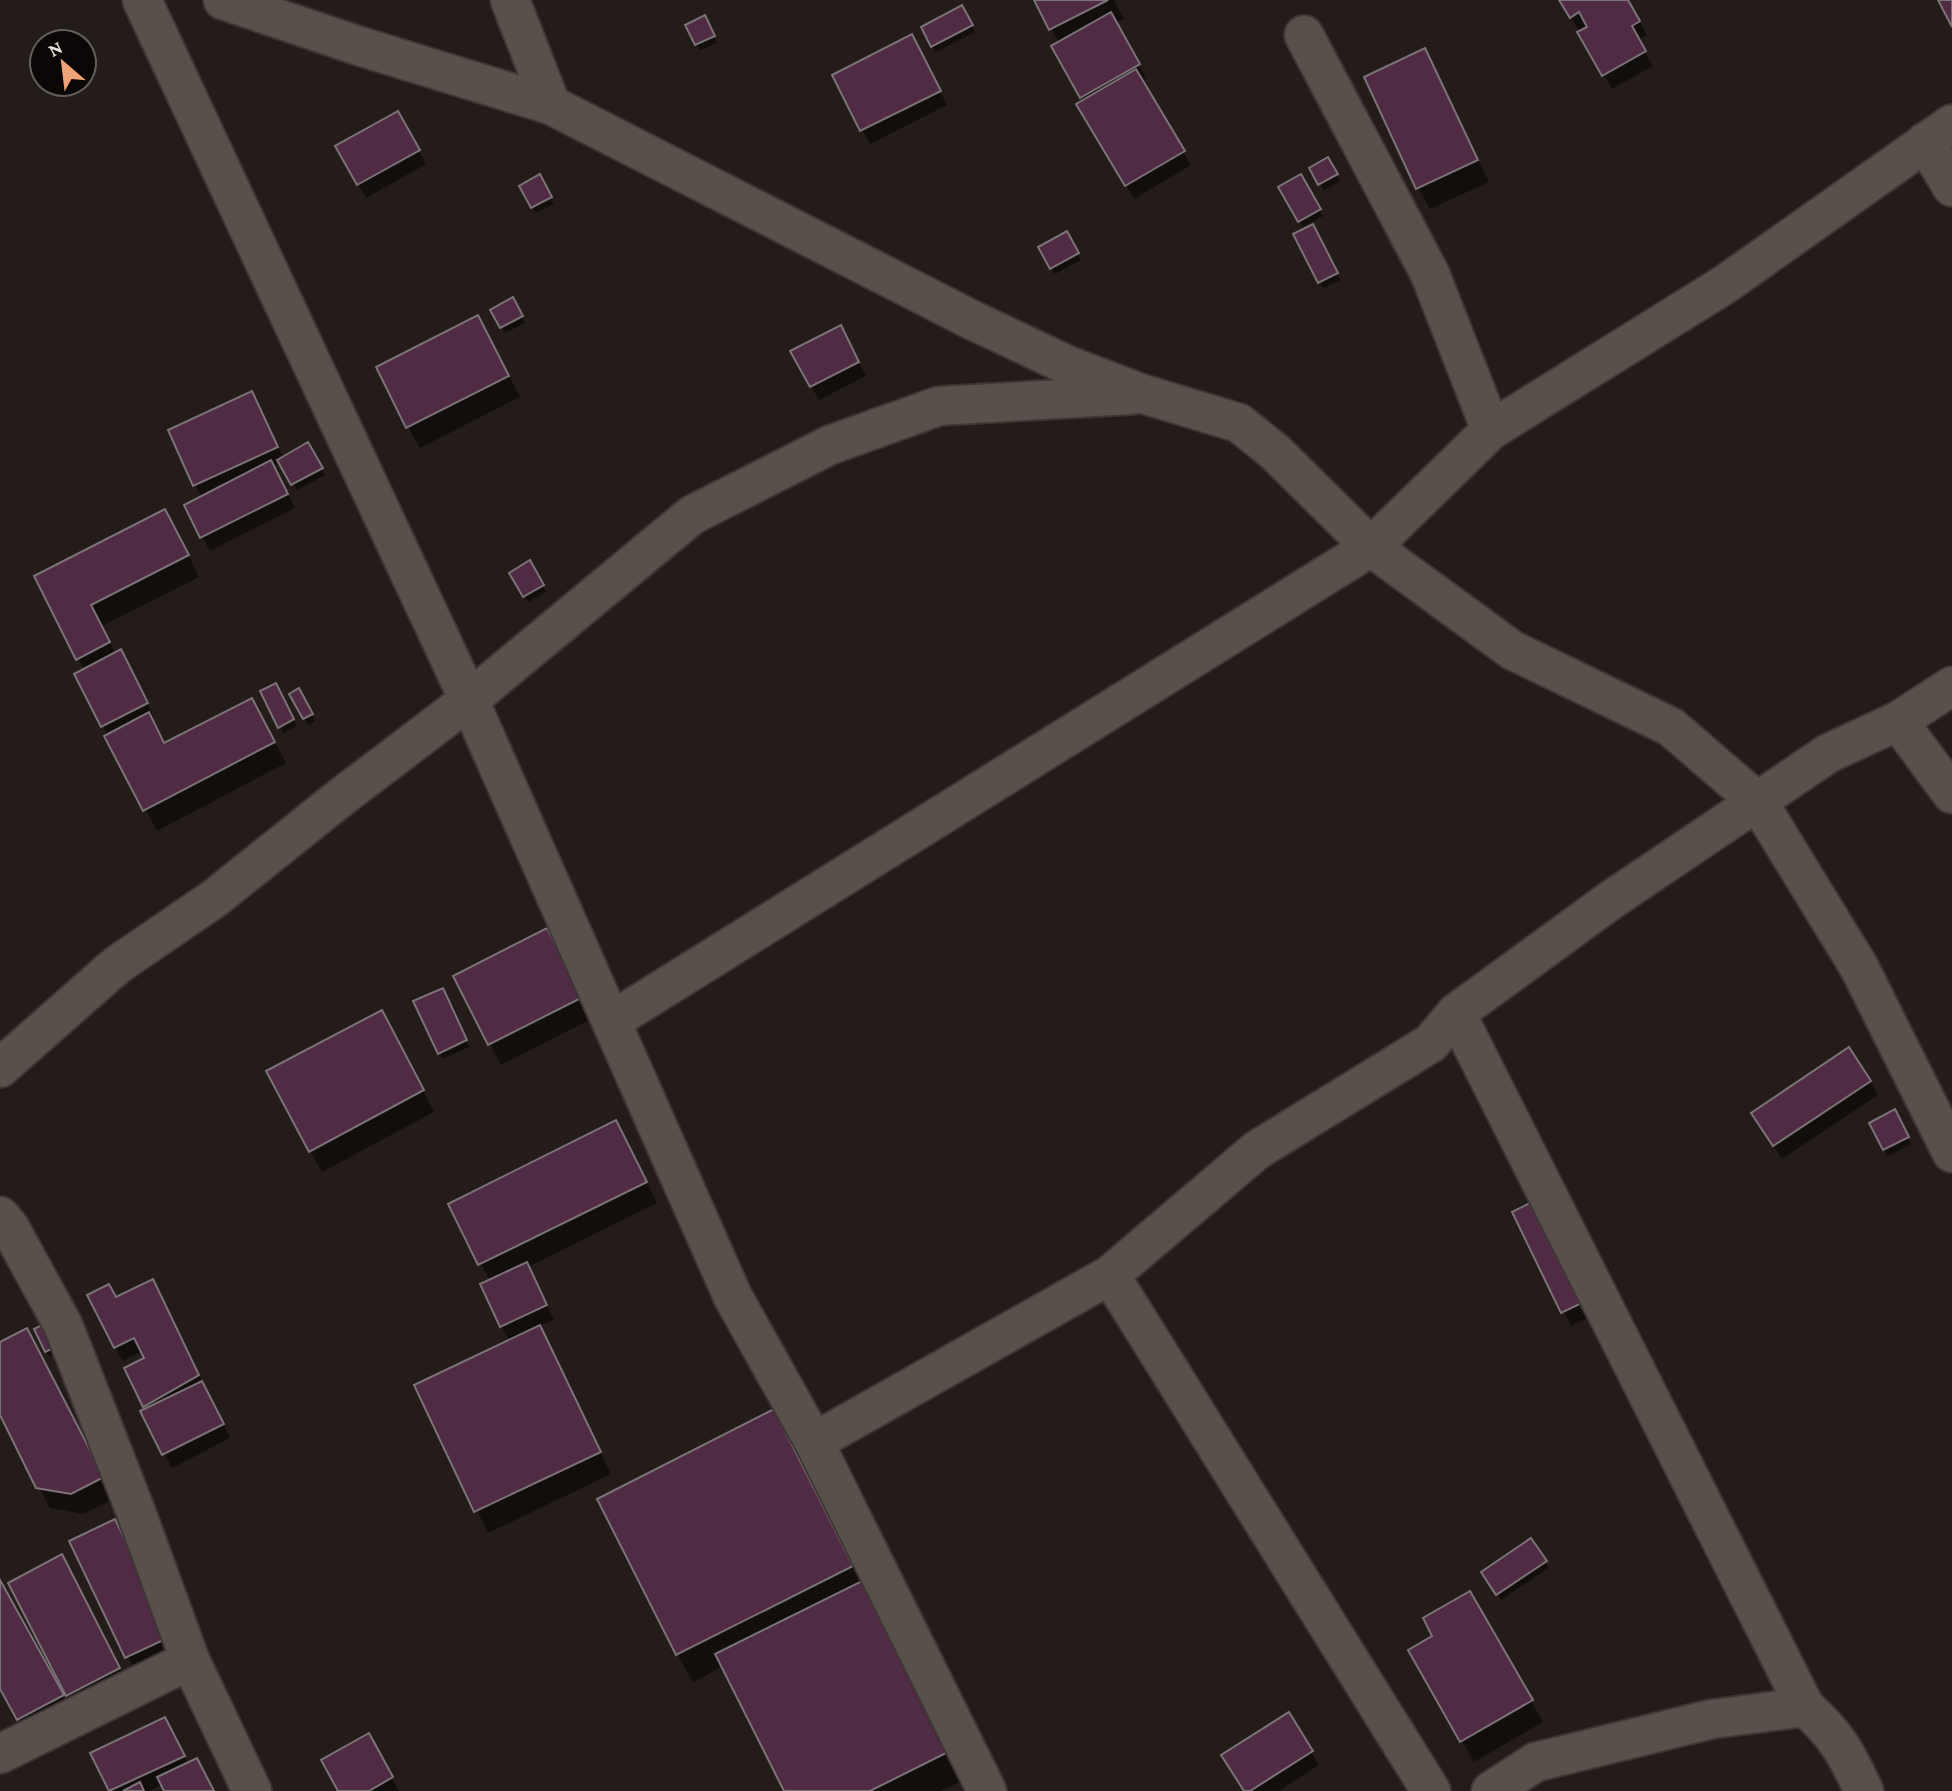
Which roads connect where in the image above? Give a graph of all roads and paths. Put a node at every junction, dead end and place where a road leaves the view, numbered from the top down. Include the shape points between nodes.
1 (142, 0) edge
2 (223, 0) edge
3 (510, 0) edge
4 (1304, 35) dead end
5 (551, 105) junction
6 (1939, 133) edge
7 (1952, 187) edge
8 (1143, 394) junction
9 (1491, 430) junction
10 (1371, 547) junction
11 (1952, 687) edge
12 (469, 701) junction
13 (1898, 721) junction
14 (1952, 794) edge
15 (1758, 802) junction
16 (1456, 1013) junction
17 (612, 1020) junction
18 (0, 1068) edge
19 (1941, 1101) edge
20 (1952, 1153) edge
21 (0, 1216) edge
22 (1110, 1275) junction
23 (814, 1442) junction
24 (190, 1660) junction
25 (1805, 1707) junction
26 (0, 1754) edge
27 (252, 1791) edge
28 (987, 1791) edge
29 (1431, 1791) edge
30 (1491, 1791) edge
31 (1864, 1791) edge

1 - 12 street
2 - 5 street
3 - 5 street
4 - 9 street via 1430,274
5 - 8 street via 972,320 1067,365
6 - 7 street
6 - 9 street via 1724,285
8 - 10 street via 1239,423 1275,452
8 - 12 street via 939,406 830,446 692,515
9 - 10 street
10 - 15 street via 1512,650 1671,727
10 - 17 street
11 - 13 street
12 - 17 street
12 - 18 street via 215,898 117,965
13 - 14 street
13 - 15 street via 1829,753
15 - 16 street via 1611,900
15 - 19 street
16 - 22 street via 1431,1043 1256,1150
16 - 25 street
17 - 23 street via 733,1297
19 - 20 street
21 - 24 street via 63,1325
22 - 23 street
22 - 29 street
23 - 28 street
24 - 26 street
24 - 27 street
25 - 30 street via 1712,1719 1536,1762
25 - 31 street via 1845,1750

